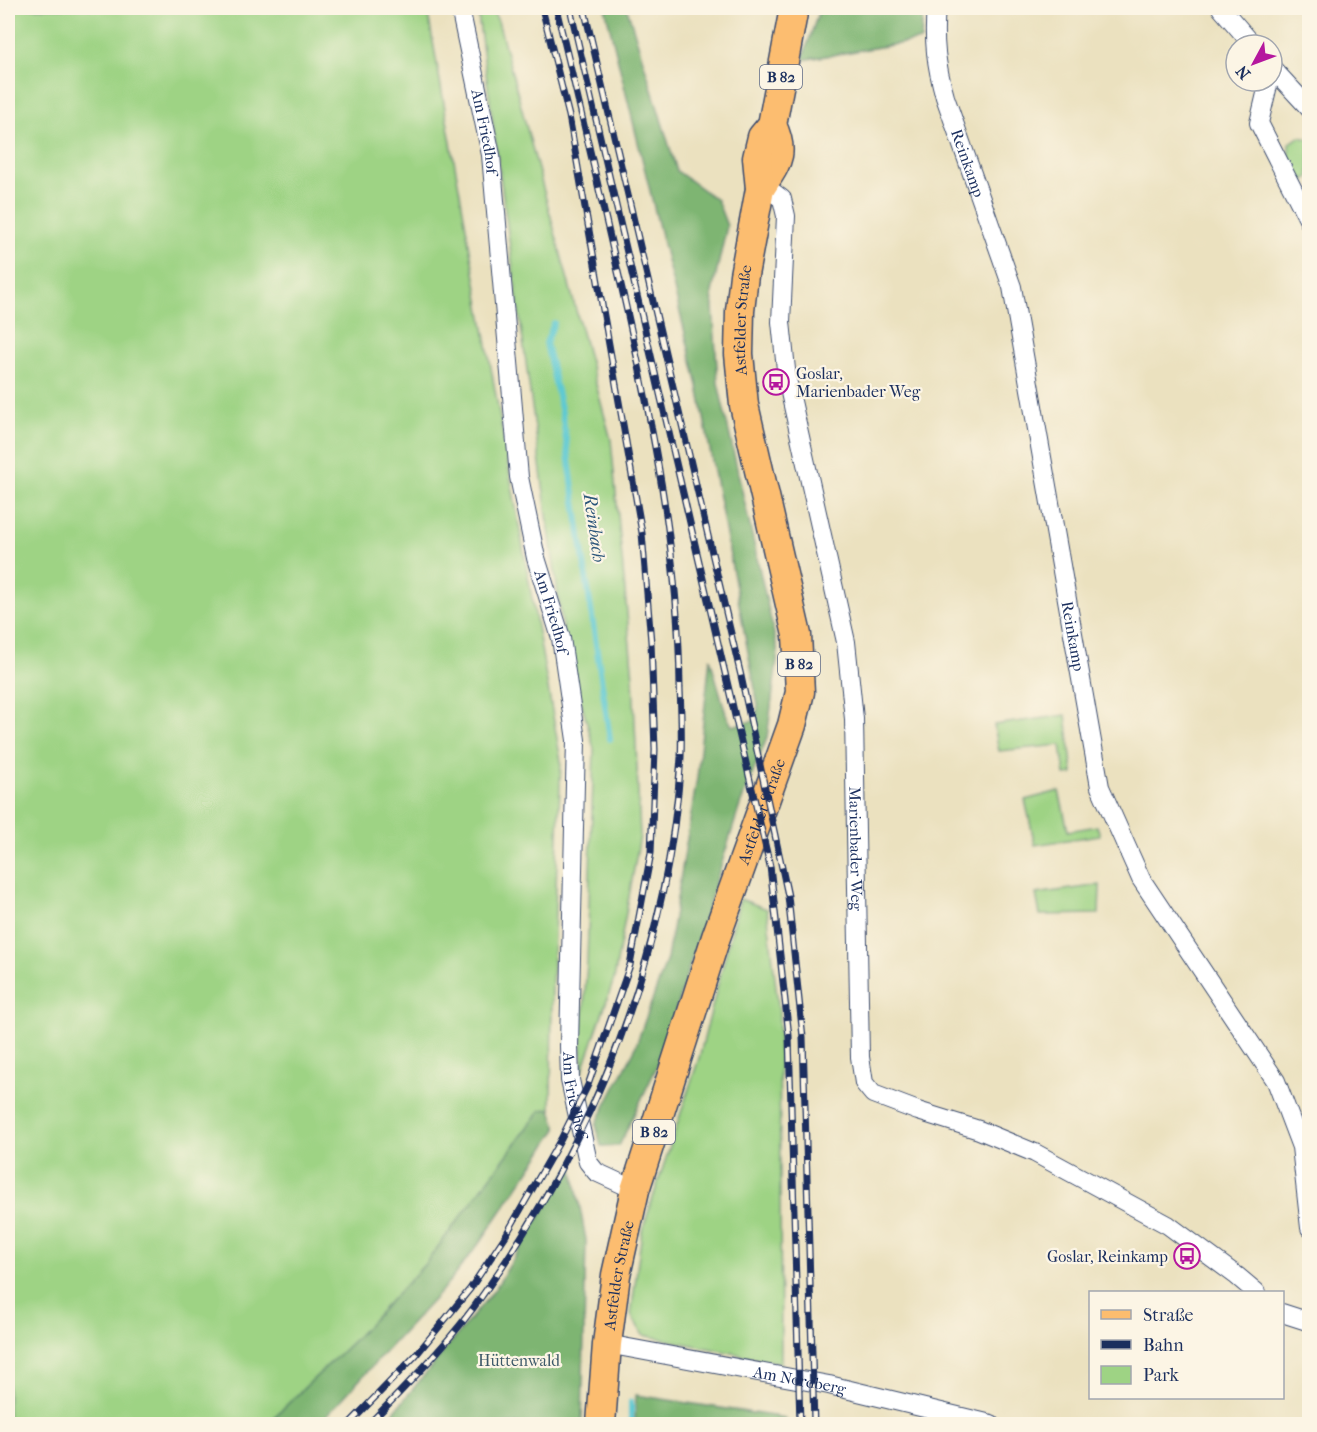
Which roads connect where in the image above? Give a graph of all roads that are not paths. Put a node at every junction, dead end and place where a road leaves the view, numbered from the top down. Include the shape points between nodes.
1 (460, 8) edge
2 (794, 8) edge
3 (936, 8) edge
4 (1221, 8) edge
5 (1242, 33) edge
6 (1284, 82) edge
7 (1266, 93) edge
8 (1310, 109) edge
9 (760, 189) junction
10 (1310, 223) edge
11 (636, 1190) junction
12 (1310, 1228) edge
13 (1254, 1291) edge
14 (1284, 1314) edge
15 (1310, 1323) edge
16 (607, 1344) junction
17 (601, 1425) edge
18 (991, 1425) edge

1 - 11 street, Am Friedhof via 491,155 519,477 536,558 561,638 576,740 570,1080 588,1162 596,1173
2 - 9 main road, Astfelder Straße / B 82 via 772,125 780,142 777,162
3 - 12 street, Reinkamp via 936,65 1012,288 1100,787 1141,879 1276,1081 1301,1147
4 - 5 street
6 - 8 street
7 - 10 street via 1259,123
9 - 11 main road, Astfelder Straße / B 82 via 744,275 739,354 744,405 796,635 800,692 792,725 716,937
9 - 13 street, Marienbader Weg via 782,199 786,216 781,322 788,379 846,642 854,719 860,1058 864,1083 873,1094 1035,1153 1168,1225
11 - 16 main road, Astfelder Straße / B 82 via 616,1275
14 - 15 street
16 - 17 main road, Astfelder Straße / B 82
16 - 18 street, Am Nordberg via 829,1384

